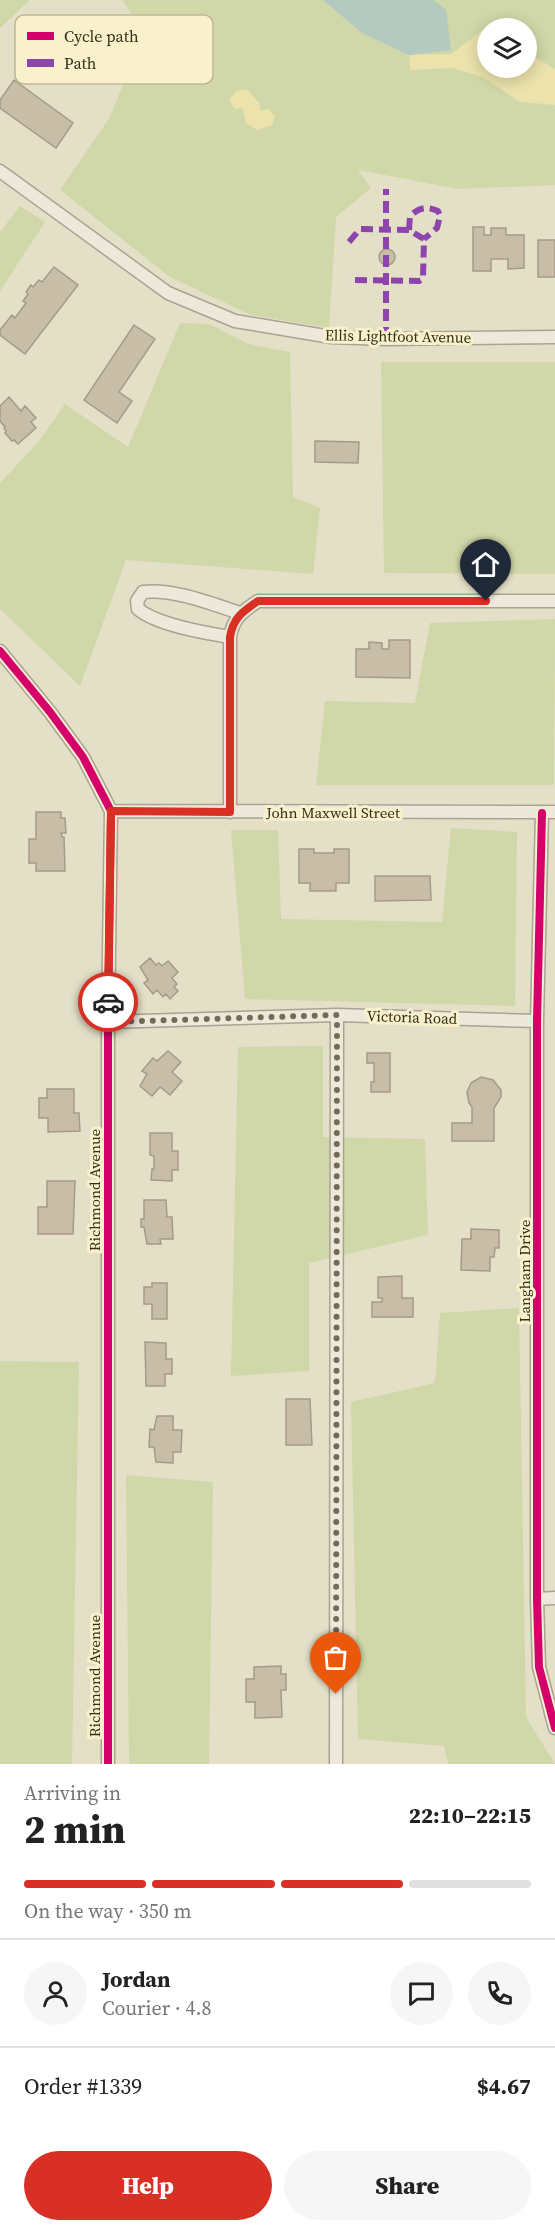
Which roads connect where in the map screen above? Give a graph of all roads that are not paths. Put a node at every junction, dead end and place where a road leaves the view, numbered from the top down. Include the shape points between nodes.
1 (0, 171) edge
2 (555, 337) edge
3 (555, 602) edge
4 (240, 613) junction
5 (230, 637) junction
6 (0, 651) edge
7 (111, 811) junction
8 (230, 812) junction
9 (555, 812) edge
10 (542, 813) junction
11 (337, 1015) junction
12 (537, 1021) junction
13 (108, 1022) junction
14 (555, 1598) edge
15 (537, 1599) junction
16 (555, 1728) edge
17 (108, 1764) edge
18 (336, 1764) edge

1 - 2 street, Ellis Lightfoot Avenue via 168,293 235,321 331,336 386,339
3 - 4 street via 258,601
4 - 5 street
4 - 5 street via 154,590 143,592 137,601 138,609 146,616
5 - 8 street
6 - 7 street, Richmond Avenue via 83,757
7 - 8 street, John Maxwell Street
7 - 13 street, Richmond Avenue
8 - 10 street, John Maxwell Street
9 - 10 street, John Maxwell Street
10 - 12 street, Langham Drive
11 - 12 street, Victoria Road
11 - 13 street, Victoria Road
11 - 18 street
12 - 15 street, Langham Drive
13 - 17 street, Richmond Avenue
14 - 15 street
15 - 16 street, Langham Drive via 539,1667

